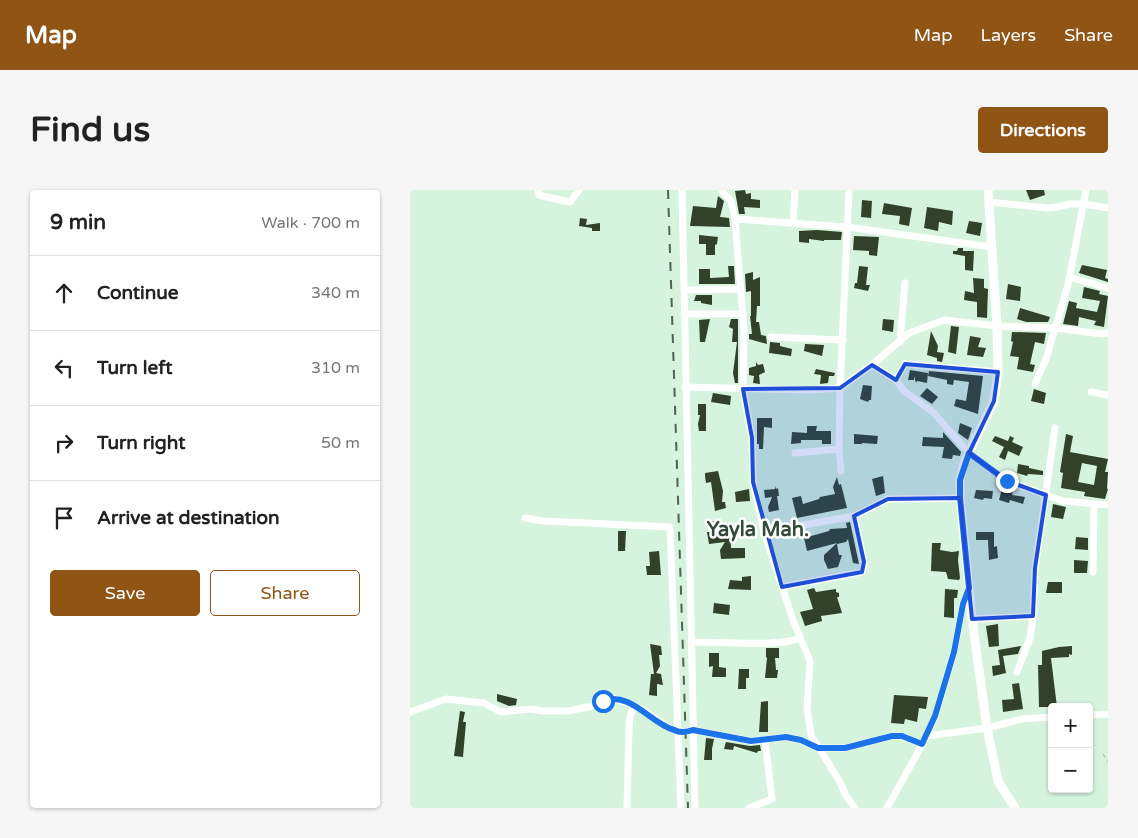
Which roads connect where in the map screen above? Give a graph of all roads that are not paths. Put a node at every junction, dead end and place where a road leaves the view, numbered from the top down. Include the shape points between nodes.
1 (538, 190) edge
2 (579, 190) edge
3 (682, 190) edge
4 (721, 190) edge
5 (795, 190) edge
6 (849, 190) edge
7 (988, 190) edge
8 (1086, 190) edge
9 (989, 202) junction
10 (1084, 204) junction
11 (1108, 208) edge
12 (735, 219) junction
13 (793, 223) junction
14 (847, 227) junction
15 (992, 247) junction
16 (1069, 277) junction
17 (905, 283) dead end
18 (1108, 288) edge
19 (684, 290) junction
20 (741, 290) junction
21 (684, 314) junction
22 (743, 314) junction
23 (997, 326) junction
24 (1055, 328) junction
25 (1108, 333) edge
26 (771, 337) dead end
27 (842, 340) junction
28 (900, 342) junction
29 (872, 365) junction
30 (998, 372) junction
31 (896, 380) junction
32 (1035, 384) dead end
33 (685, 387) junction
34 (840, 388) junction
35 (743, 389) junction
36 (1090, 392) dead end
37 (1108, 395) edge
38 (1054, 428) dead end
39 (839, 449) junction
40 (795, 453) dead end
41 (969, 453) junction
42 (841, 470) dead end
43 (1046, 495) junction
44 (960, 498) junction
45 (1094, 505) junction
46 (1108, 505) edge
47 (854, 516) junction
48 (525, 518) dead end
49 (764, 532) junction
50 (1092, 572) dead end
51 (782, 587) junction
52 (969, 588) junction
53 (1033, 616) junction
54 (972, 619) junction
55 (800, 638) junction
56 (691, 642) junction
57 (1017, 672) dead end
58 (634, 706) junction
59 (410, 712) edge
60 (1093, 714) edge
61 (1108, 714) edge
62 (1048, 717) edge
63 (987, 728) junction
64 (693, 730) junction
65 (679, 731) junction
66 (927, 736) junction
67 (765, 740) junction
68 (922, 744) junction
69 (818, 748) junction
70 (772, 799) junction
71 (627, 808) edge
72 (681, 808) edge
73 (695, 808) edge
74 (749, 808) edge
75 (772, 808) edge
76 (855, 808) edge
77 (887, 808) edge
78 (1015, 808) edge

1 - 2 street via 539,195 570,202
3 - 19 street
4 - 12 street via 730,201
5 - 13 street
6 - 14 street
7 - 9 main road
8 - 10 street
9 - 10 street via 1047,208
9 - 15 main road
10 - 11 street
10 - 16 street
12 - 13 street
12 - 20 street
13 - 14 street
14 - 15 street
14 - 27 street
15 - 23 main road
16 - 18 street
16 - 24 street
17 - 28 street
19 - 20 street
19 - 21 street
20 - 22 street
21 - 22 street
21 - 33 street
22 - 35 street
23 - 24 street
23 - 28 street via 944,320 909,333
23 - 30 main road
24 - 25 street
24 - 32 street
26 - 27 street
27 - 34 street
28 - 29 street
29 - 31 street
29 - 34 street
30 - 31 street via 905,364
30 - 41 main road via 994,401
31 - 41 street via 934,412
33 - 35 street
33 - 56 street
34 - 35 street
34 - 39 street
35 - 49 street via 752,438 753,482
36 - 37 street
38 - 43 street
39 - 40 street
39 - 42 street
41 - 43 street via 1007,481
41 - 44 main road via 960,480
43 - 45 street
43 - 53 street via 1035,568
44 - 47 street via 888,499
44 - 52 main road
45 - 46 street
45 - 50 street
47 - 49 street
47 - 51 street via 864,562 862,572
48 - 65 street via 670,527
49 - 51 street
51 - 55 street
52 - 54 main road
52 - 66 street via 954,652
53 - 54 street
53 - 57 street via 1030,638
54 - 63 main road
55 - 56 street via 771,642
55 - 69 street via 810,661 807,708 811,734
56 - 64 street
58 - 59 street via 613,698 568,711 530,709 501,712 484,703 446,699
58 - 65 street
58 - 71 street via 629,729
60 - 61 street
62 - 63 street via 1022,719
63 - 66 street
63 - 78 main road via 998,781
64 - 65 street
64 - 67 street via 751,741
64 - 73 street
65 - 72 street
66 - 68 street
67 - 69 street via 786,737
67 - 70 street
68 - 69 street via 902,736 892,736 845,748
68 - 77 street
69 - 76 street
70 - 74 street
70 - 75 street

